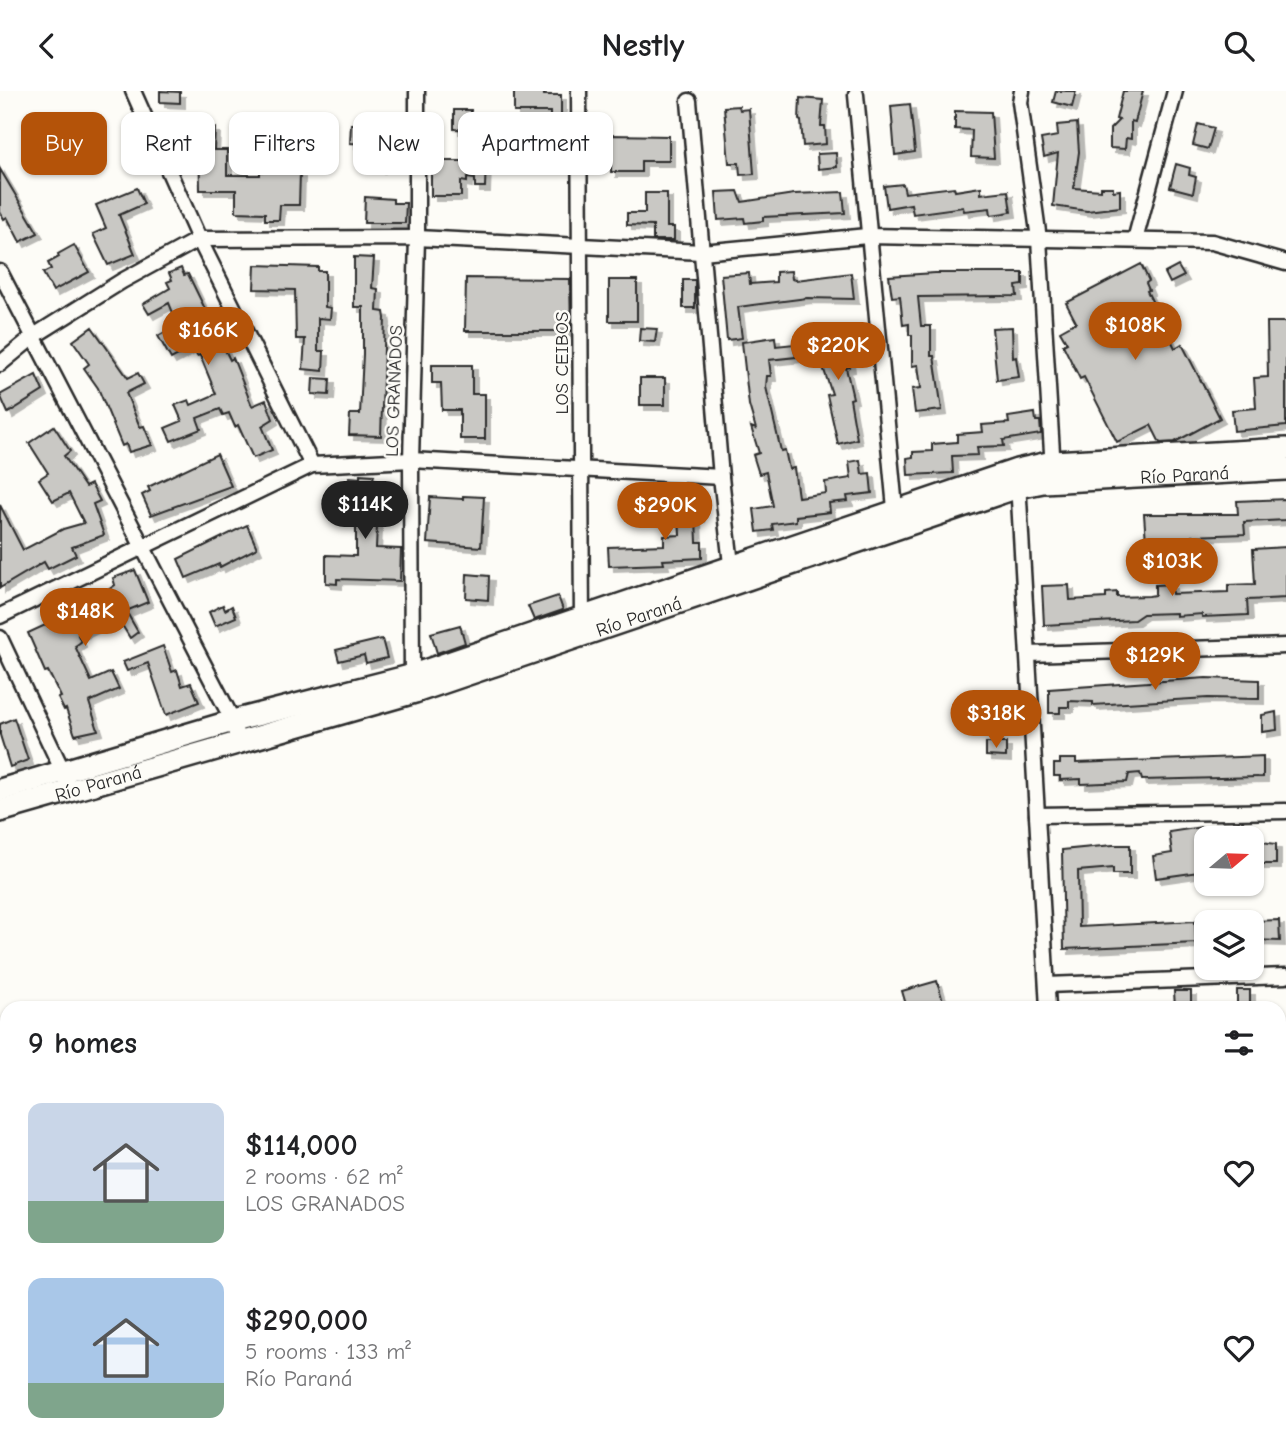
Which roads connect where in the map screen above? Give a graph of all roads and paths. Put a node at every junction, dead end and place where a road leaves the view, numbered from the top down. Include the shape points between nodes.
1 (133, 91) edge
2 (417, 91) edge
3 (579, 91) edge
4 (1022, 91) edge
5 (1175, 91) edge
6 (856, 95) dead end
7 (689, 101) dead end
8 (867, 236) junction
9 (417, 238) junction
10 (199, 239) junction
11 (1039, 239) junction
12 (1135, 240) junction
13 (580, 246) junction
14 (702, 252) junction
15 (1286, 263) edge
16 (0, 272) edge
17 (34, 336) junction
18 (0, 364) edge
19 (1286, 449) edge
20 (411, 460) junction
21 (312, 465) junction
22 (581, 469) junction
23 (1286, 469) edge
24 (1053, 471) junction
25 (721, 477) junction
26 (1018, 478) junction
27 (896, 519) junction
28 (144, 549) junction
29 (732, 575) junction
30 (0, 616) edge
31 (582, 627) junction
32 (0, 638) edge
33 (1286, 646) edge
34 (1028, 654) junction
35 (412, 684) junction
36 (233, 721) junction
37 (237, 742) junction
38 (67, 780) junction
39 (0, 790) edge
40 (0, 811) edge
41 (1286, 811) edge
42 (1037, 815) junction
43 (1286, 976) edge
44 (1046, 985) junction
45 (1047, 1001) edge

1 - 10 street
2 - 9 street, LOS GRANADOS
3 - 13 street, LOS CEIBOS
4 - 11 street
5 - 12 street
6 - 8 street
7 - 14 street
8 - 11 street
8 - 14 street
8 - 27 street
9 - 10 street
9 - 13 street
9 - 20 street, LOS GRANADOS
10 - 17 street
10 - 21 street
11 - 12 street
11 - 24 street
12 - 15 street via 1212,241
13 - 14 street
13 - 22 street, LOS CEIBOS
14 - 25 street
16 - 17 street
17 - 18 street
17 - 28 street
19 - 24 street, Río Paraná
20 - 21 street
20 - 22 street
20 - 35 street, LOS GRANADOS
21 - 28 street
22 - 25 street
22 - 31 street, LOS CEIBOS
23 - 24 street, Río Paraná
24 - 26 street, Río Paraná
25 - 29 street
26 - 27 street, Río Paraná
26 - 34 street
27 - 29 street, Río Paraná
28 - 30 street
28 - 36 street
29 - 31 street, Río Paraná
31 - 35 street, Río Paraná
32 - 38 street
33 - 34 street
34 - 42 street
35 - 36 street, Río Paraná
35 - 37 street, Río Paraná
36 - 37 street
36 - 38 street, Río Paraná
37 - 38 street, Río Paraná
38 - 39 street, Río Paraná
38 - 40 street, Río Paraná
41 - 42 street
42 - 44 street
43 - 44 street
44 - 45 street

